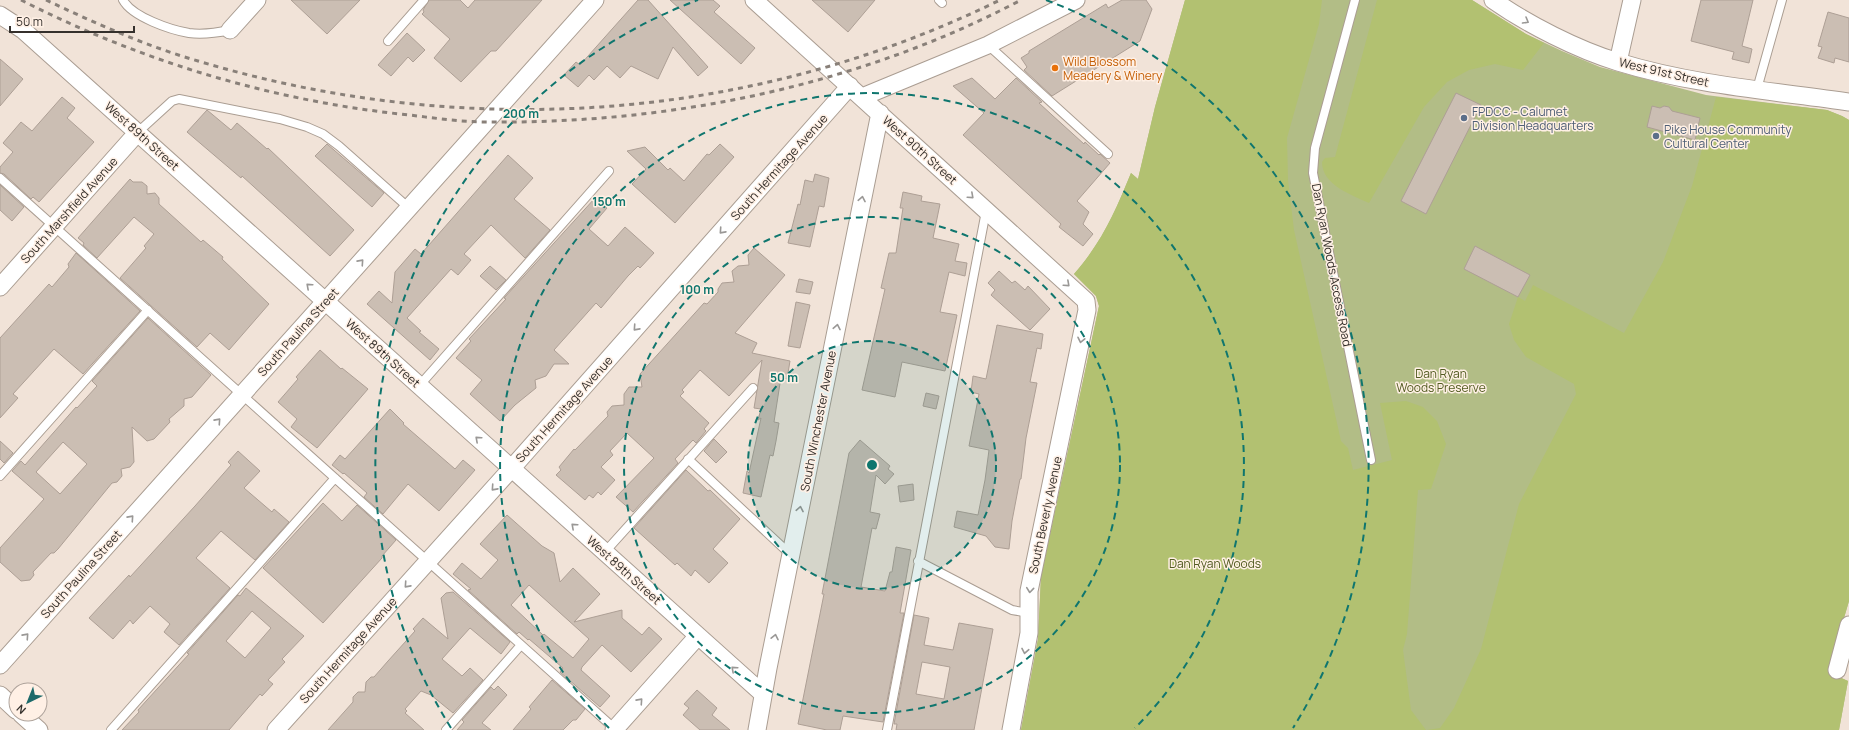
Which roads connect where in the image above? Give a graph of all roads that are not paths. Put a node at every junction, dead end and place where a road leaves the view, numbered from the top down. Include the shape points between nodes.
1 (123, 0) edge
2 (257, 0) edge
3 (424, 0) edge
4 (595, 0) edge
5 (754, 0) edge
6 (1076, 0) edge
7 (1355, 0) edge
8 (1493, 0) edge
9 (1632, 0) edge
10 (1782, 0) edge
11 (0, 15) edge
12 (230, 30) joint
13 (388, 41) dead end
14 (988, 45) junction
15 (1618, 62) junction
16 (1756, 89) junction
17 (856, 92) junction
18 (1849, 102) edge
19 (880, 113) junction
20 (138, 132) junction
21 (1108, 154) dead end
22 (608, 171) dead end
23 (0, 178) edge
24 (409, 208) junction
25 (986, 210) junction
26 (54, 226) junction
27 (0, 287) edge
28 (326, 301) junction
29 (1086, 301) joint
30 (148, 310) junction
31 (419, 386) junction
32 (753, 388) dead end
33 (242, 395) junction
34 (688, 460) junction
35 (1371, 460) dead end
36 (511, 469) junction
37 (0, 476) edge
38 (335, 478) junction
39 (604, 553) junction
40 (791, 555) junction
41 (918, 561) junction
42 (428, 562) junction
43 (1029, 612) junction
44 (1849, 625) edge
45 (697, 637) junction
46 (521, 645) junction
47 (0, 665) edge
48 (1837, 670) dead end
49 (763, 694) junction
50 (0, 695) edge
51 (8, 702) edge
52 (30, 722) edge
53 (39, 730) edge
54 (111, 730) edge
55 (276, 730) edge
56 (446, 730) edge
57 (614, 730) edge
58 (757, 730) edge
59 (887, 730) edge
60 (1011, 730) edge

1 - 12 lane via 132,10 170,28 212,34
2 - 12 street
3 - 13 lane
4 - 24 street, South Paulina Street
5 - 17 street, West 90th Street
6 - 14 street, South Hermitage Avenue
7 - 35 lane, Dan Ryan Woods Access Road via 1315,148 1313,173
8 -> 15 street, West 91st Street via 1539,28
9 - 15 street
10 - 16 lane
11 - 20 street, West 89th Street via 23,30
14 - 17 street, South Hermitage Avenue
14 - 21 lane
15 - 16 street, West 91st Street via 1700,82
16 - 18 street, West 91st Street
17 - 19 street, West 90th Street
17 -> 36 street, South Hermitage Avenue
19 -> 25 street, West 90th Street
40 -> 19 street, South Winchester Avenue
20 - 24 lane via 172,101 179,99 280,119 323,134
20 - 26 street, South Marshfield Avenue
28 -> 20 street, West 89th Street
22 - 31 lane
23 - 26 lane
28 -> 24 street, South Paulina Street
25 -> 29 street, West 90th Street
25 - 41 lane
26 - 27 street, South Marshfield Avenue
26 - 30 lane
28 - 31 street, West 89th Street
28 - 33 street, South Paulina Street
29 -> 43 street, South Beverly Avenue via 1087,310 1029,591
30 - 33 lane
30 - 37 lane
36 -> 31 street, West 89th Street
32 - 34 lane
33 - 38 lane
47 -> 33 street, South Paulina Street
34 - 39 lane
34 - 40 lane
39 -> 36 street, West 89th Street
36 -> 42 street, South Hermitage Avenue
38 - 42 lane
38 - 54 lane
39 - 45 street, West 89th Street
49 -> 40 street, South Winchester Avenue
41 - 43 lane via 1012,610
41 - 59 lane
42 - 46 lane
42 -> 55 street, South Hermitage Avenue
43 -> 60 street, South Beverly Avenue via 1029,633
44 - 48 street
49 -> 45 street, West 89th Street
57 -> 45 street
46 - 56 lane
46 - 57 lane
49 - 58 street, South Winchester Avenue
50 - 51 street
52 - 53 street

